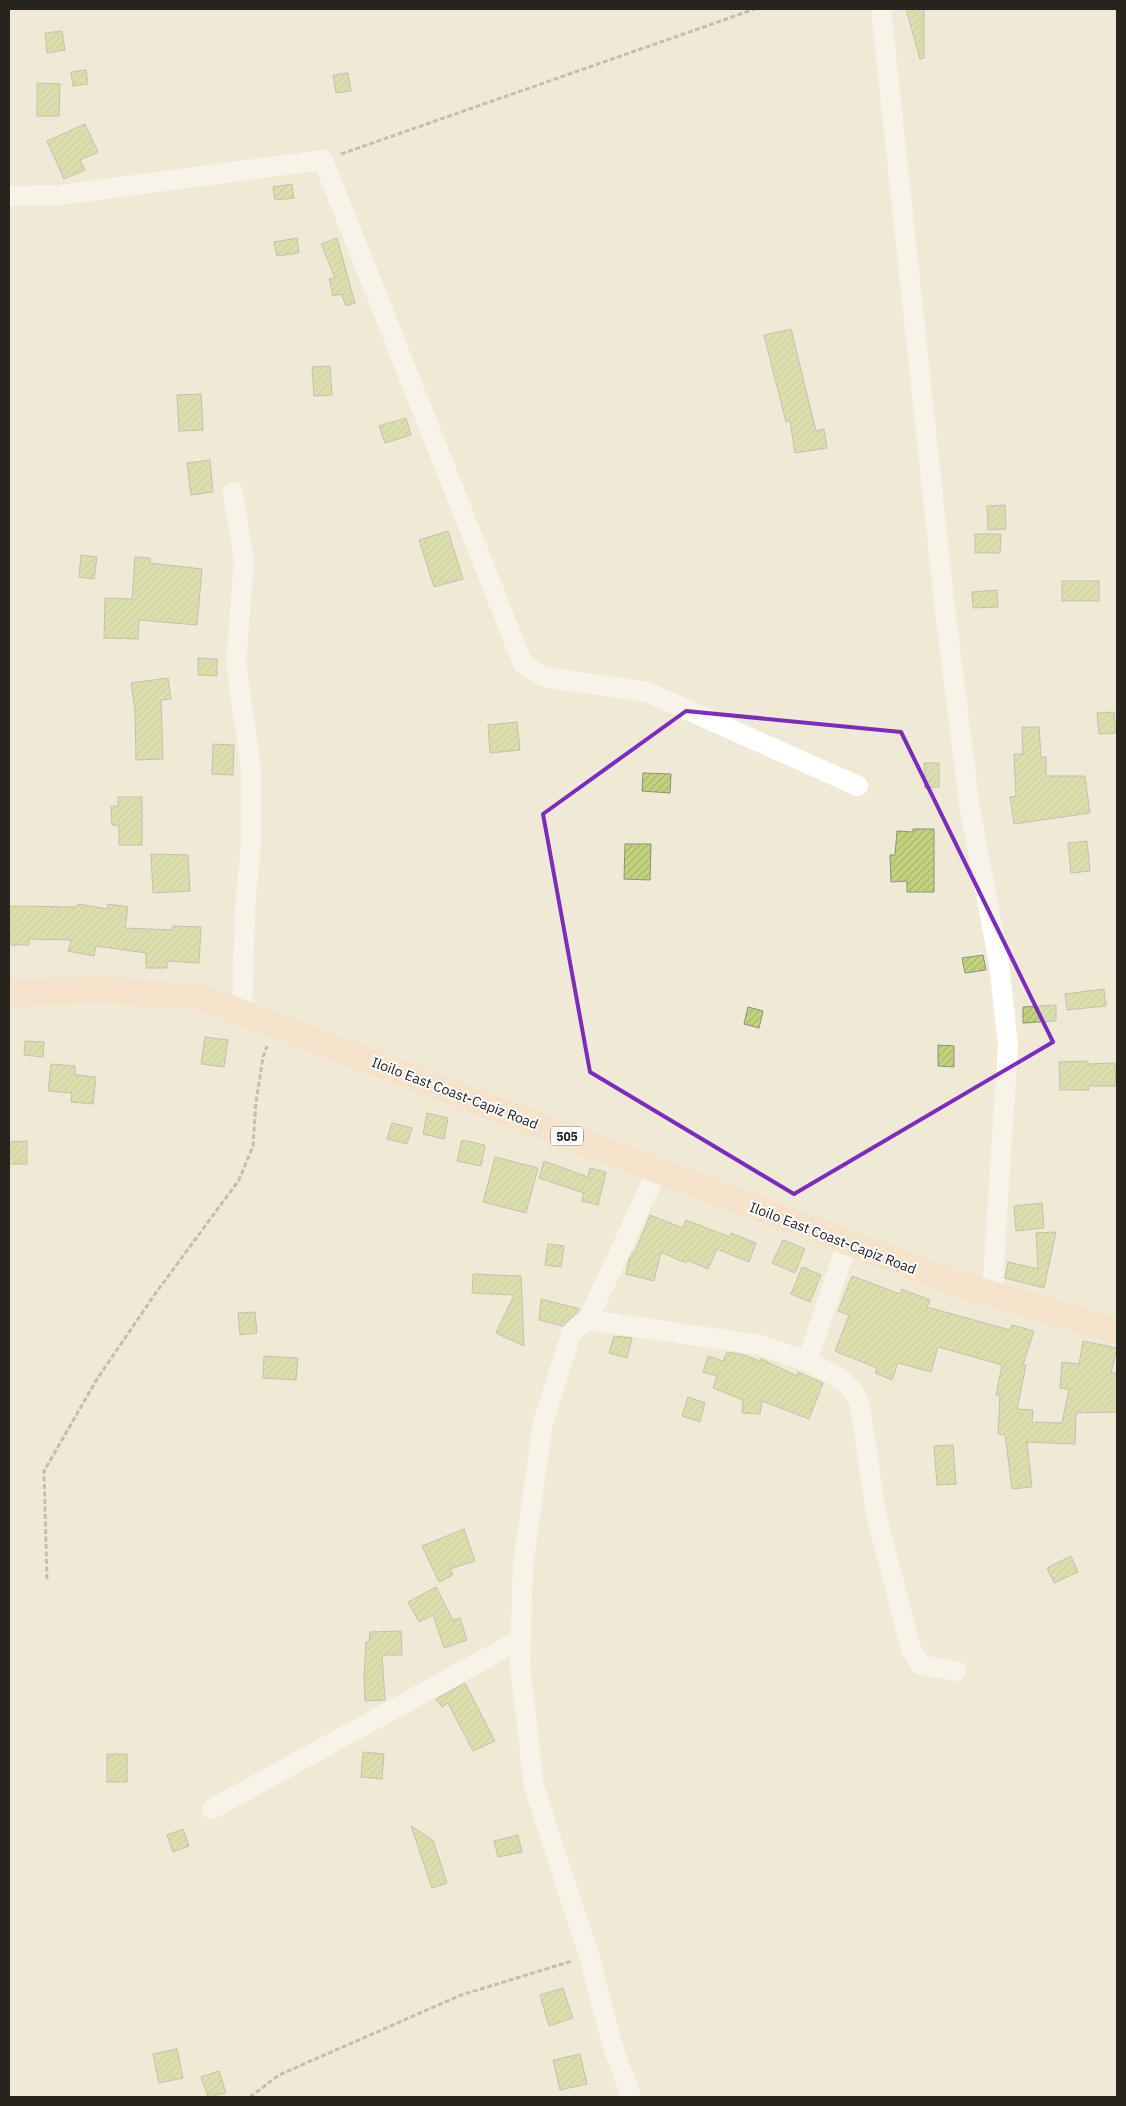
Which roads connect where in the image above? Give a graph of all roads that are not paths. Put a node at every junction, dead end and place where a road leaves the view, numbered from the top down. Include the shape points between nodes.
1 (881, 9) edge
2 (9, 196) edge
3 (233, 492) dead end
4 (858, 786) dead end
5 (9, 993) edge
6 (242, 1012) junction
7 (657, 1171) junction
8 (847, 1244) junction
9 (992, 1294) junction
10 (588, 1320) junction
11 (1117, 1331) edge
12 (807, 1361) junction
13 (521, 1639) junction
14 (956, 1671) dead end
15 (212, 1809) dead end
16 (630, 2097) edge

1 - 9 street via 945,610 970,809 999,963 1008,1045
2 - 4 street via 60,196 323,160 523,664 544,677 647,692
3 - 6 street via 244,560 236,664 251,768 251,844 245,907
5 - 6 main road, Iloilo East Coast-Capiz Road / 505 via 104,990 200,997
6 - 7 main road, Iloilo East Coast-Capiz Road / 505
7 - 8 main road, Iloilo East Coast-Capiz Road / 505
7 - 10 street
8 - 9 main road, Iloilo East Coast-Capiz Road / 505
8 - 12 street
9 - 11 main road, Iloilo East Coast-Capiz Road / 505
10 - 12 street via 760,1345
10 - 13 street via 572,1332 543,1422 523,1565
12 - 14 street via 845,1381 860,1405 876,1514 911,1649 921,1664
13 - 15 street
13 - 16 street via 520,1665 534,1787 589,1956

